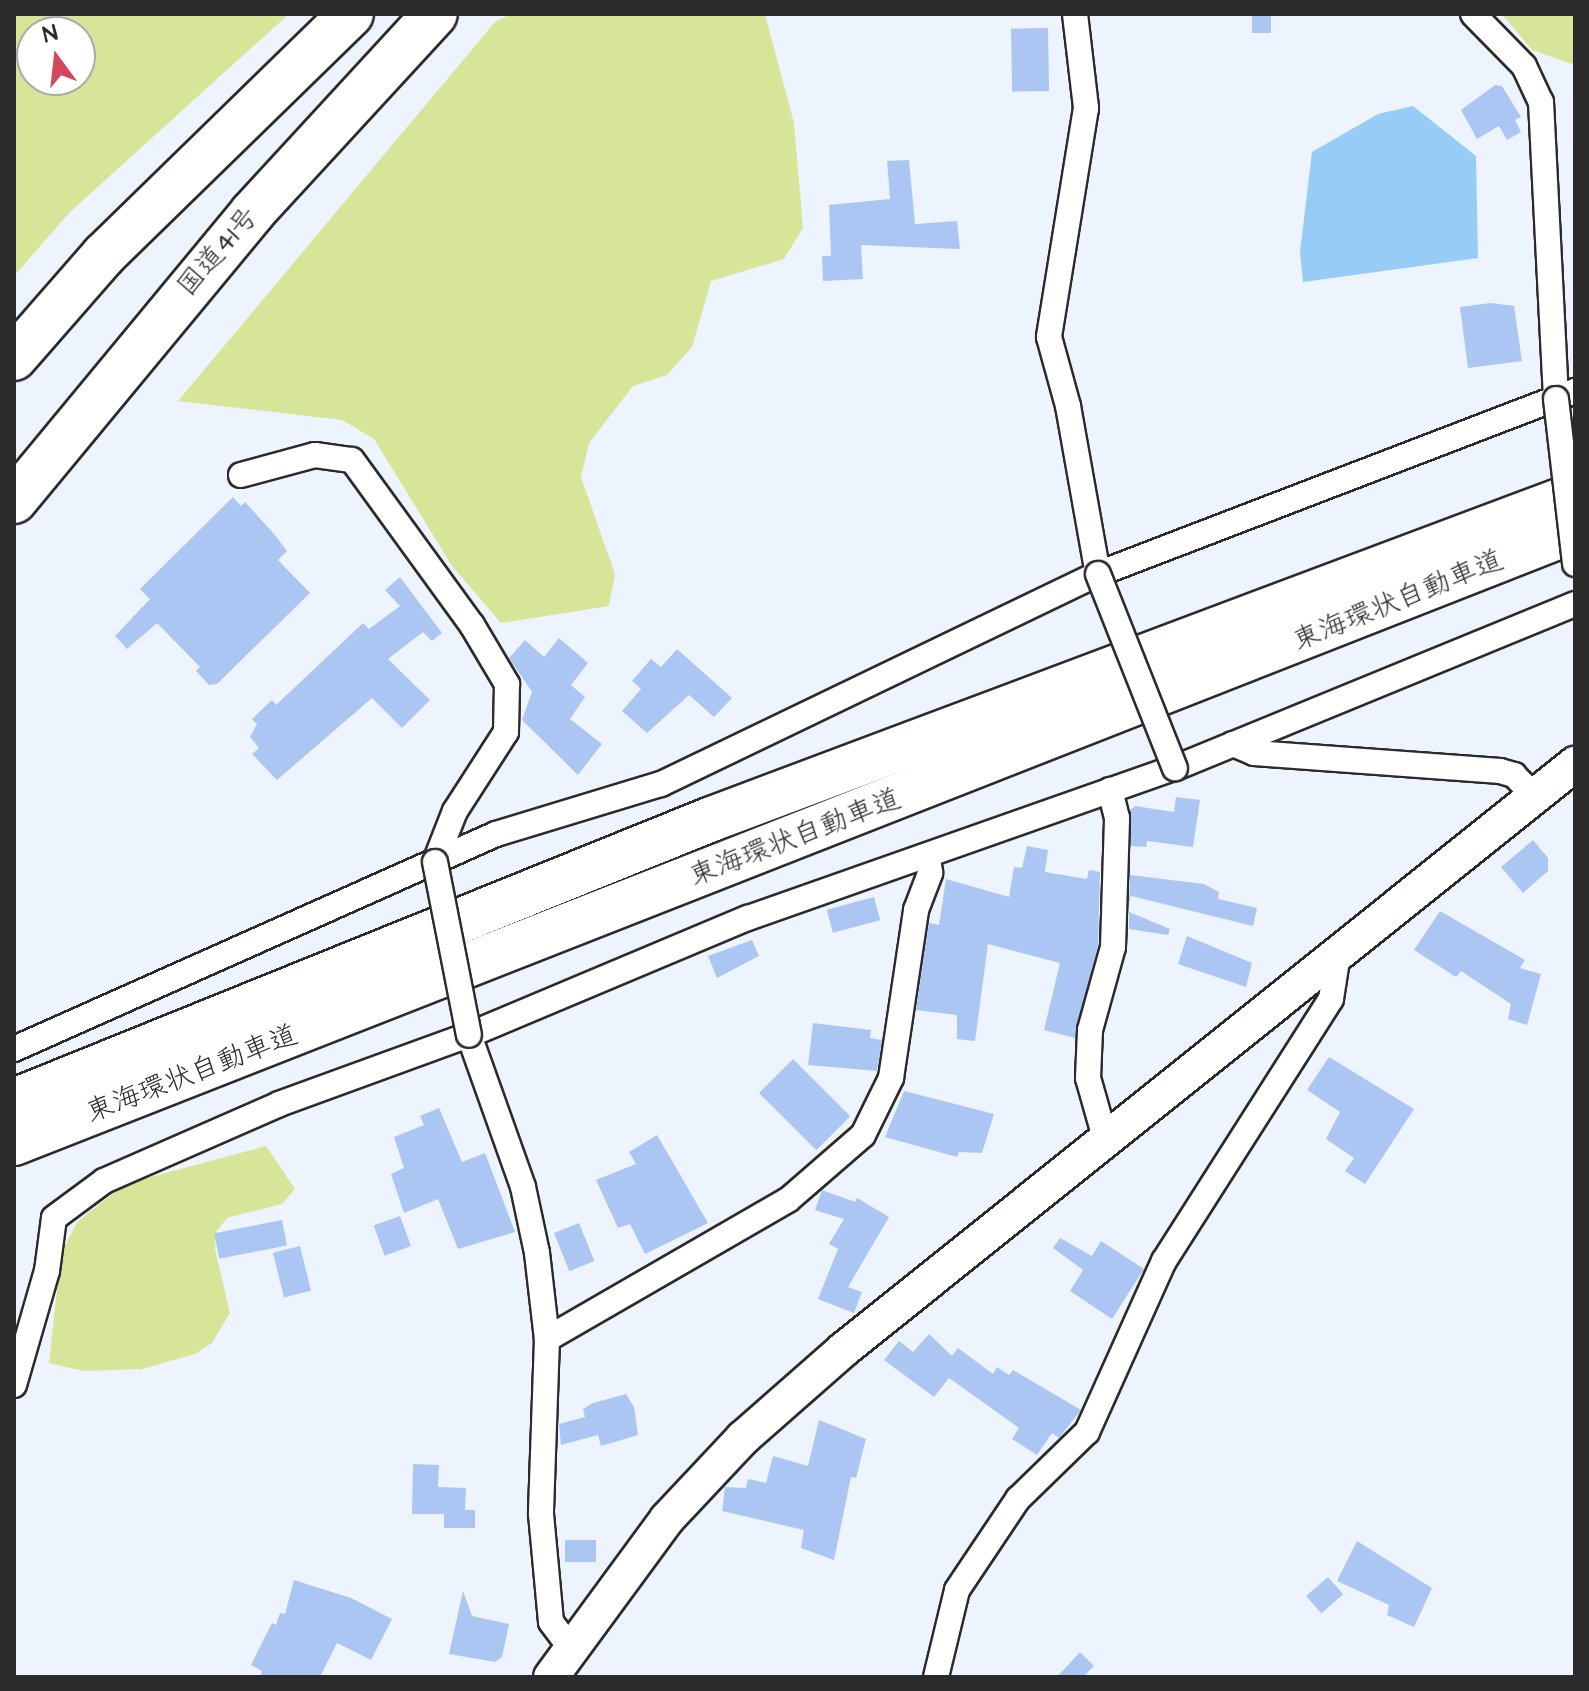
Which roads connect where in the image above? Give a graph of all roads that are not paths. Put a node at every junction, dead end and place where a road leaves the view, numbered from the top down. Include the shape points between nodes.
1 (351, 14) edge
2 (418, 14) edge
3 (435, 14) edge
4 (1075, 14) edge
5 (1473, 14) edge
6 (167, 311) junction
7 (14, 358) edge
8 (1565, 395) edge
9 (241, 475) dead end
10 (14, 478) edge
11 (1575, 495) edge
12 (14, 501) edge
13 (14, 528) edge
14 (1575, 530) edge
15 (1575, 564) edge
16 (1098, 574) junction
17 (1575, 604) edge
18 (1233, 744) junction
19 (1575, 764) edge
20 (1175, 768) junction
21 (1110, 790) junction
22 (1535, 797) junction
23 (928, 857) junction
24 (435, 862) junction
25 (1338, 954) junction
26 (469, 1035) junction
27 (14, 1049) edge
28 (14, 1101) edge
29 (1105, 1138) junction
30 (14, 1143) edge
31 (547, 1339) junction
32 (14, 1385) edge
33 (571, 1649) junction
34 (551, 1677) edge
35 (936, 1677) edge

1 - 7 highway via 104,255
2 - 10 highway, 国道41号 via 223,228
3 - 6 highway, 国道41号
4 - 16 street via 1086,108 1049,337 1068,406
5 - 8 street via 1524,66 1541,102
6 - 12 highway, 国道41号
6 - 13 highway via 143,356
8 - 15 street, bridge
8 - 16 street
9 - 24 street via 315,455 352,460 472,625 507,684 506,732 455,811
11 - 28 highway, 東海環状自動車道 via 709,820
14 - 30 highway, 東海環状自動車道
16 - 20 street, bridge
16 - 24 street via 661,784 496,834
17 - 18 street
18 - 20 street
18 - 22 street via 1254,753 1500,771 1514,775
19 - 22 street
20 - 21 street
21 - 23 street
21 - 29 street via 1117,818 1113,947 1090,1030 1088,1078
22 - 25 street
23 - 26 street via 748,918
23 - 31 street via 930,873 916,910 891,1078 863,1135 788,1200
24 - 26 street, bridge
24 - 27 street
25 - 29 street
25 - 35 street via 1331,999 1164,1261 1093,1423 1018,1499 957,1590
26 - 31 street via 523,1187
26 - 32 street via 279,1104 104,1181 54,1218 47,1271
29 - 33 street via 743,1438 667,1519
31 - 33 street via 541,1514 551,1622
33 - 34 street

